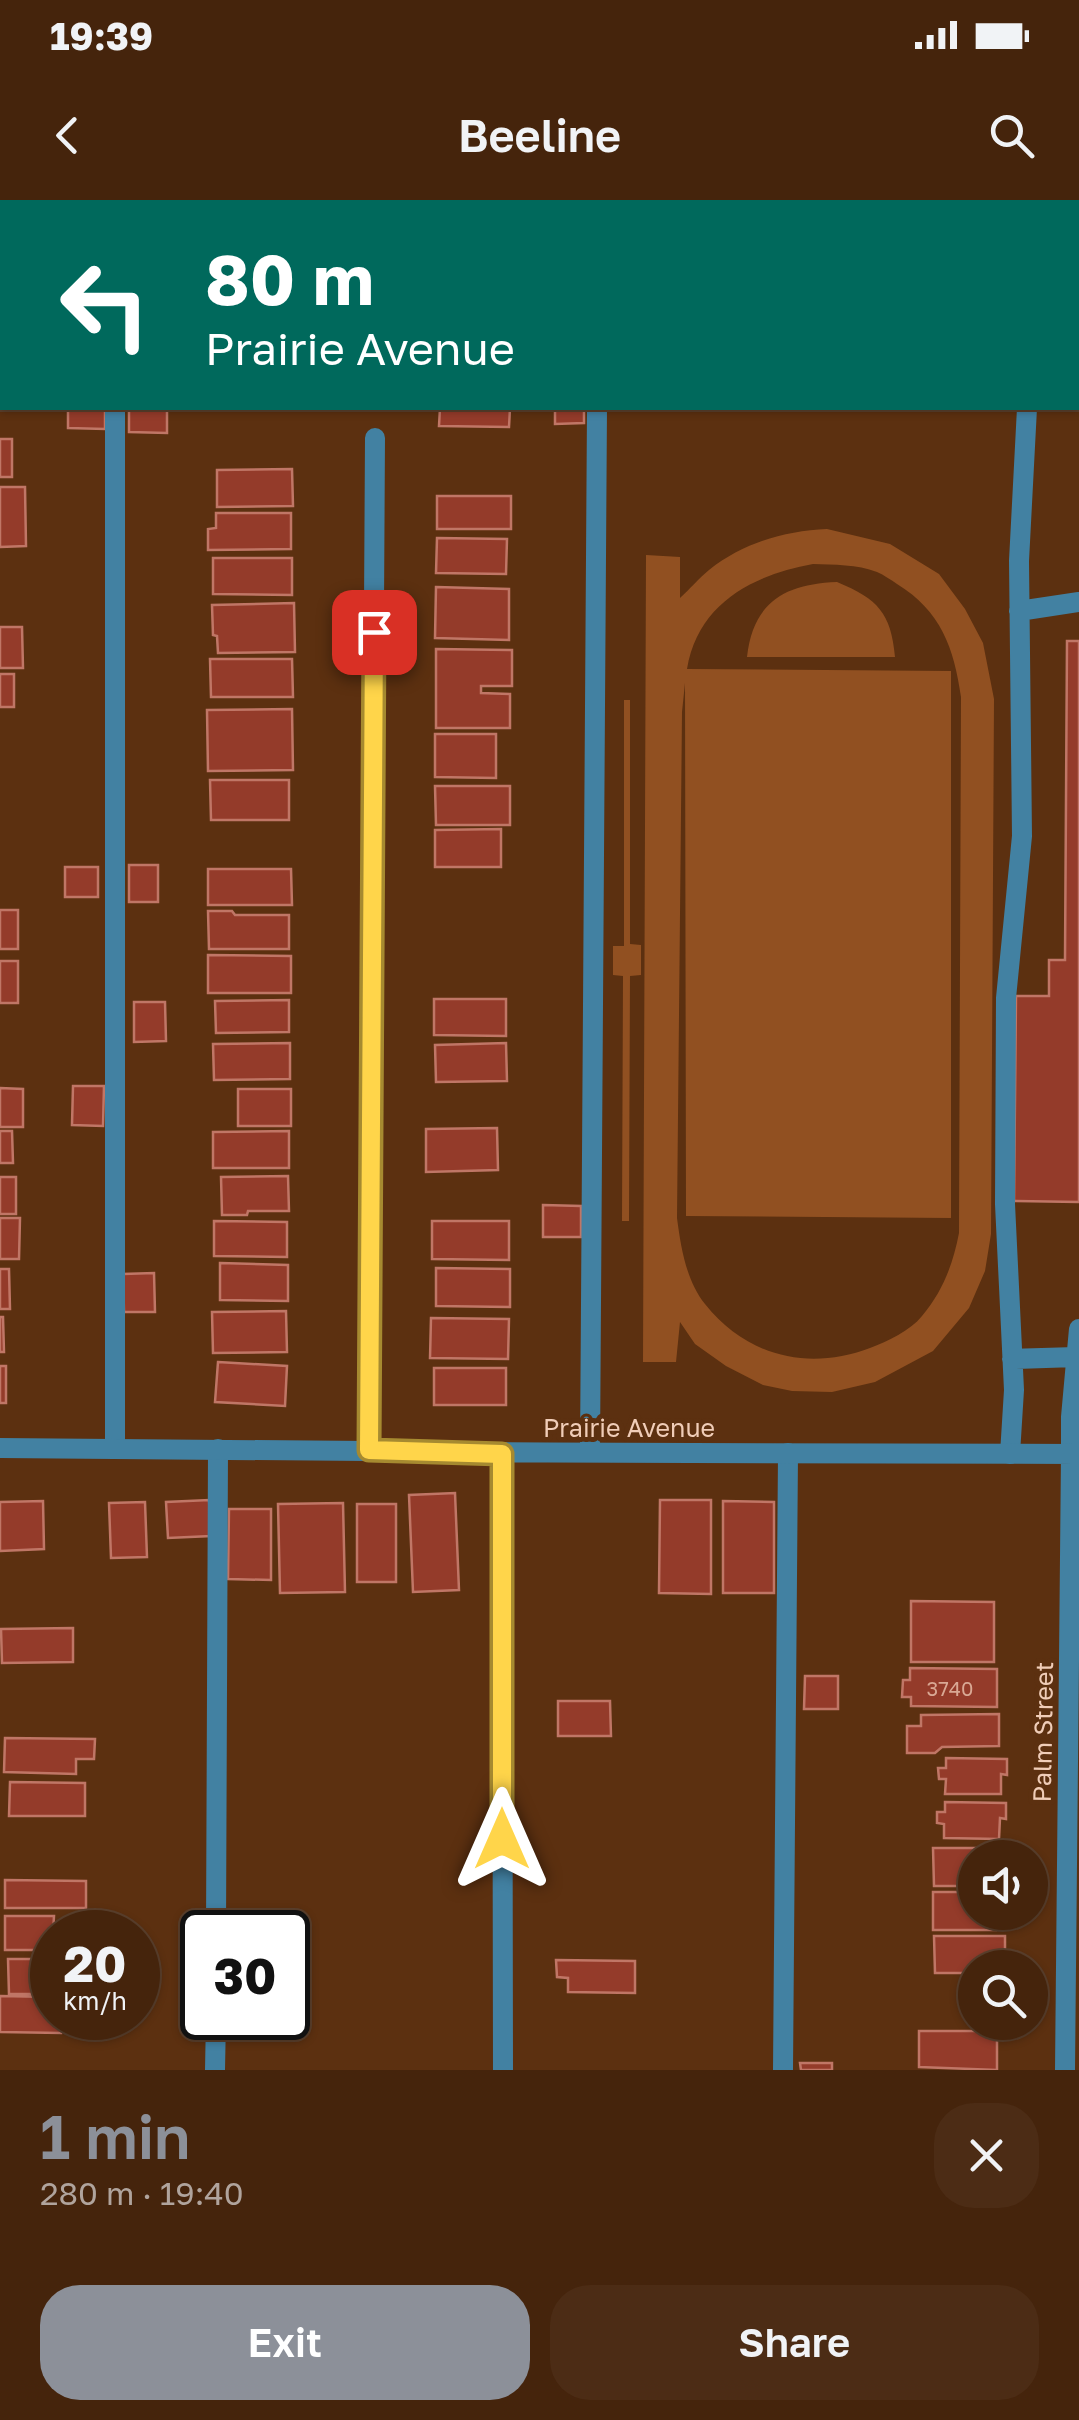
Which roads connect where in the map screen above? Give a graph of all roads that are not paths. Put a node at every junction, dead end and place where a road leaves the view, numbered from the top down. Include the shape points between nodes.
1 (115, 410) edge
2 (597, 410) edge
3 (1027, 410) edge
4 (375, 438) dead end
5 (1079, 602) edge
6 (1019, 611) junction
7 (1079, 1329) edge
8 (1076, 1357) junction
9 (1012, 1359) junction
10 (0, 1448) edge
11 (114, 1449) junction
12 (218, 1450) junction
13 (369, 1450) junction
14 (590, 1452) junction
15 (788, 1452) junction
16 (502, 1454) junction
17 (1010, 1454) junction
18 (1075, 1454) edge
19 (216, 1910) edge
20 (216, 2040) edge
21 (216, 2070) edge
22 (502, 2070) edge
23 (783, 2070) edge
24 (1065, 2070) edge

1 - 11 street
2 - 14 street
3 - 6 street
4 - 13 street
5 - 6 street
6 - 9 street via 1022,836 1006,1017 1004,1204
7 - 8 street, Palm Street
8 - 9 street
8 - 18 street, Palm Street
9 - 17 street
10 - 11 street, Prairie Avenue
11 - 12 street, Prairie Avenue
12 - 13 street, Prairie Avenue
12 - 19 street
13 - 16 street, Prairie Avenue
14 - 15 street, Prairie Avenue
14 - 16 street, Prairie Avenue
15 - 17 street, Prairie Avenue
15 - 23 street
16 - 22 street
17 - 18 street, Prairie Avenue
18 - 24 street, Palm Street
20 - 21 street

